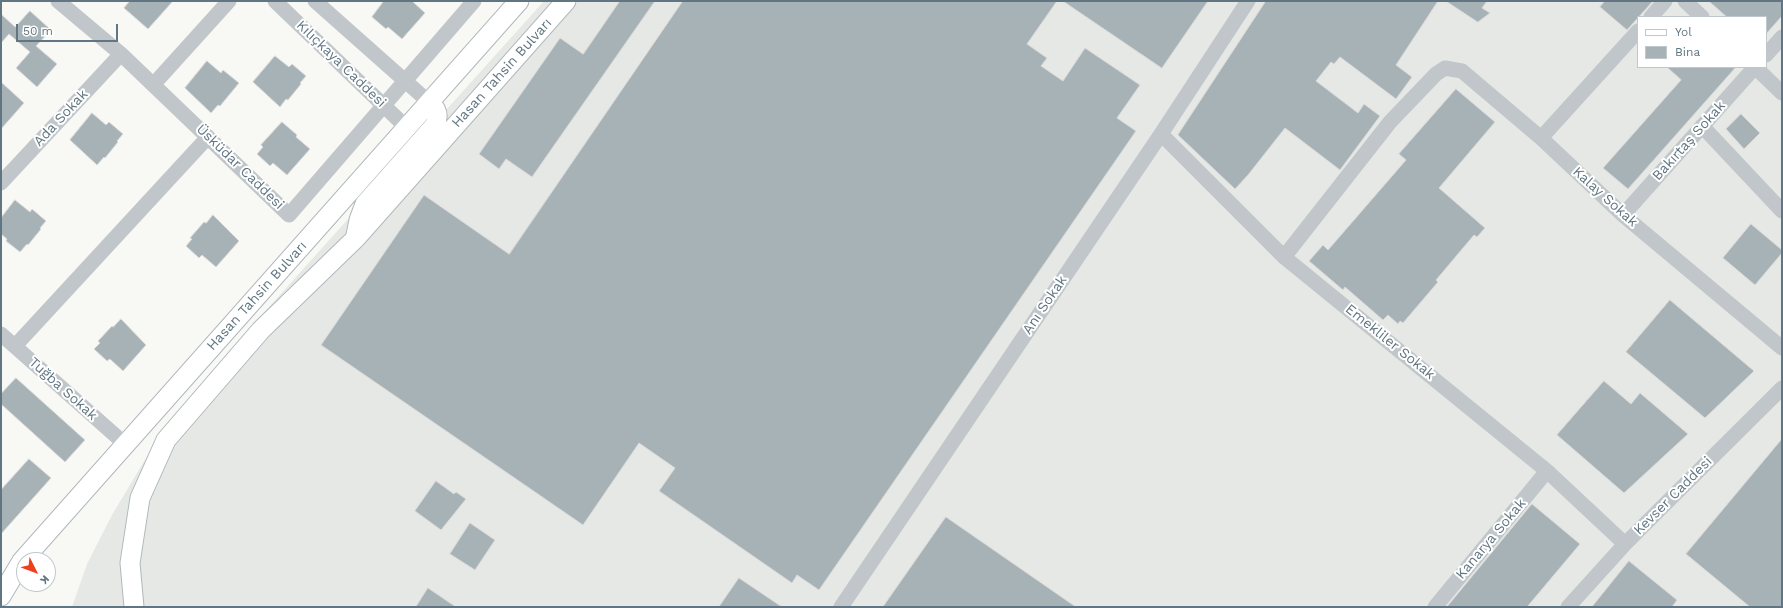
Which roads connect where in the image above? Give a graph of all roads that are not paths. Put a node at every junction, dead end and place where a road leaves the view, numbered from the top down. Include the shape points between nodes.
1 (58, 1) edge
2 (228, 1) edge
3 (275, 1) edge
4 (315, 1) edge
5 (474, 1) edge
6 (519, 1) edge
7 (566, 1) edge
8 (1248, 1) edge
9 (1665, 1) edge
10 (1684, 1) edge
11 (1651, 16) edge
12 (1701, 16) edge
13 (1637, 32) edge
14 (1782, 37) edge
15 (121, 54) junction
16 (1767, 54) edge
17 (1754, 68) edge
18 (1756, 68) edge
19 (405, 81) junction
20 (153, 85) junction
21 (1782, 93) edge
22 (430, 103) junction
23 (384, 105) junction
24 (1702, 126) junction
25 (406, 127) junction
26 (1161, 134) junction
27 (208, 137) junction
28 (1541, 138) junction
29 (1, 183) edge
30 (1782, 210) edge
31 (1623, 215) junction
32 (356, 238) junction
33 (1284, 257) junction
34 (1, 334) edge
35 (15, 346) junction
36 (1782, 348) edge
37 (1782, 388) edge
38 (125, 444) junction
39 (1547, 471) junction
40 (1625, 544) junction
41 (1, 596) edge
42 (134, 607) edge
43 (841, 607) edge
44 (1435, 607) edge
45 (1568, 607) edge

1 - 15 street, Üsküdar Caddesi
2 - 20 street
3 - 23 street, Kılıçkaya Caddesi
4 - 19 street, Kılıçkaya Caddesi
5 - 19 street, Üsküdar Caddesi
6 - 22 main road, Hasan Tahsin Bulvarı
7 - 32 main road, Hasan Tahsin Bulvarı
8 - 26 street, Anı Sokak
9 - 11 street
10 - 12 street
13 - 28 street
14 - 16 street
15 - 20 street, Üsküdar Caddesi
15 - 29 street, Ada Sokak
17 - 24 street, Bakırtaş Sokak
18 - 21 street
19 - 22 street, Kılıçkaya Caddesi
19 - 23 street, Üsküdar Caddesi
20 - 27 street, Üsküdar Caddesi
22 - 25 main road, Hasan Tahsin Bulvarı
22 - 32 main road via 436,110 435,125 365,204 358,220
23 - 25 street, Kılıçkaya Caddesi
23 - 27 street, Üsküdar Caddesi via 290,215
24 - 30 street
24 - 31 street, Bakırtaş Sokak
25 - 38 main road, Hasan Tahsin Bulvarı
26 - 33 street, Emekliler Sokak
26 - 43 street, Anı Sokak
27 - 35 street
28 - 31 street, Kalay Sokak
28 - 33 street, Kalay Sokak via 1462,71 1445,68 1436,74 1390,122
31 - 36 street, Kalay Sokak
32 - 42 main road, Hasan Tahsin Bulvarı via 261,330 166,440 140,498 130,563
33 - 39 street, Emekliler Sokak
34 - 35 street, Tuğba Sokak
35 - 38 street, Tuğba Sokak
37 - 40 street, Kevser Caddesi
38 - 41 main road, Hasan Tahsin Bulvarı via 22,561
39 - 40 street, Emekliler Sokak
39 - 44 street, Kanarya Sokak
40 - 45 street, Kevser Caddesi

